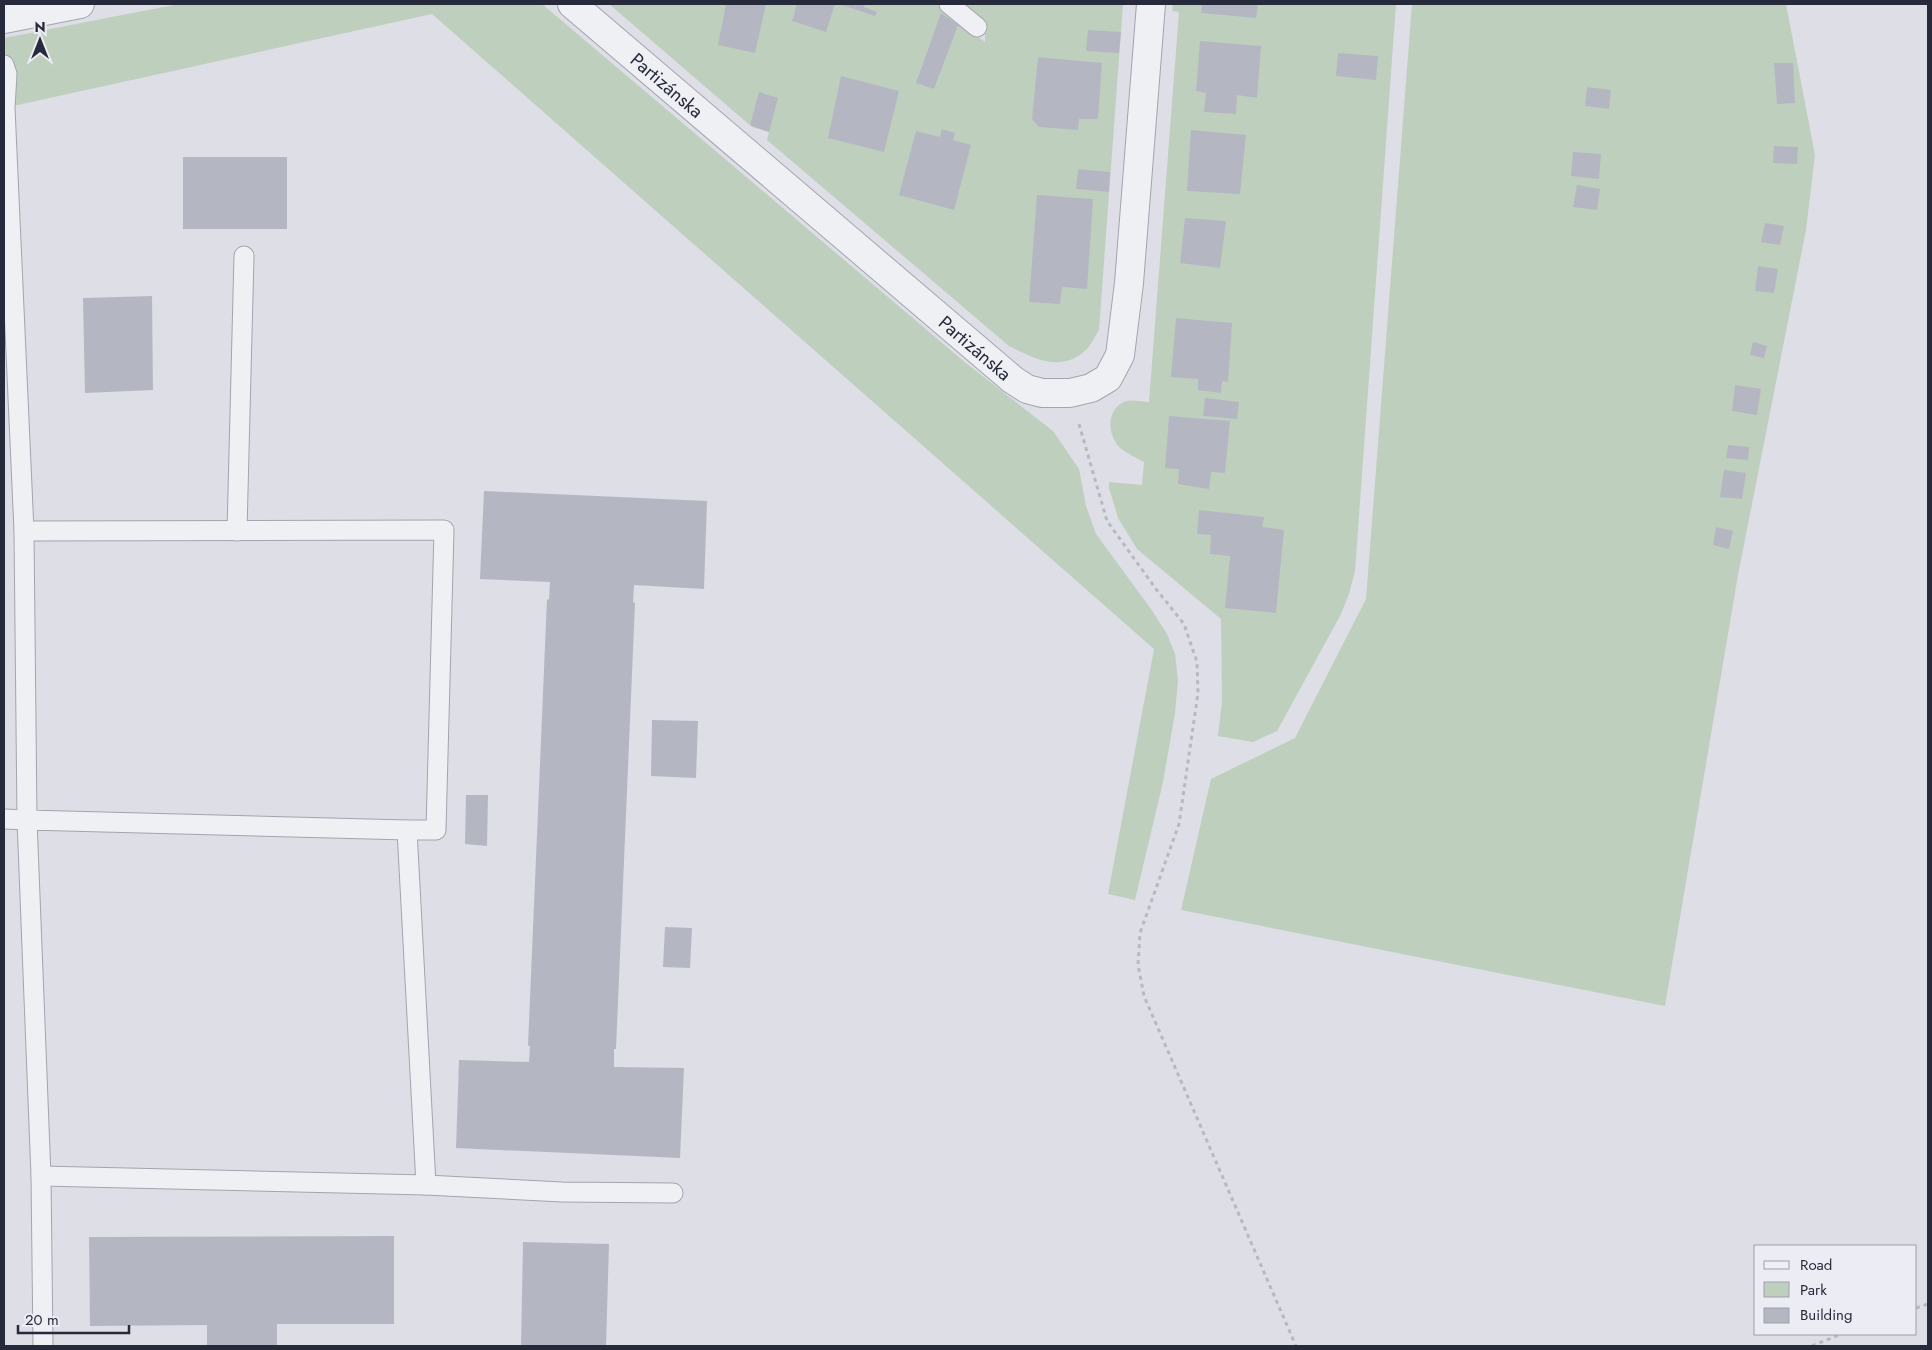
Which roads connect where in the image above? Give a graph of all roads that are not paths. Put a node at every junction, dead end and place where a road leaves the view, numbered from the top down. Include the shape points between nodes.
1 (80, 4) edge
2 (572, 4) edge
3 (949, 4) edge
4 (1152, 4) edge
5 (4, 20) edge
6 (977, 27) dead end
7 (4, 65) edge
8 (244, 256) dead end
9 (10, 337) edge
10 (24, 531) junction
11 (237, 531) junction
12 (4, 819) edge
13 (27, 820) junction
14 (408, 830) junction
15 (41, 1176) junction
16 (426, 1185) junction
17 (673, 1193) dead end
18 (43, 1346) edge

1 - 5 street
2 - 4 street, Partizánska via 1013,380 1042,393 1070,393 1091,388 1108,378 1120,355
3 - 6 lane
7 - 9 lane via 7,74
8 - 11 lane
9 - 10 lane
10 - 11 lane
10 - 13 lane
11 - 14 lane via 444,530 436,830
12 - 13 lane
13 - 14 lane
13 - 15 lane
14 - 16 lane
15 - 16 lane
15 - 18 lane
16 - 17 lane via 562,1192

